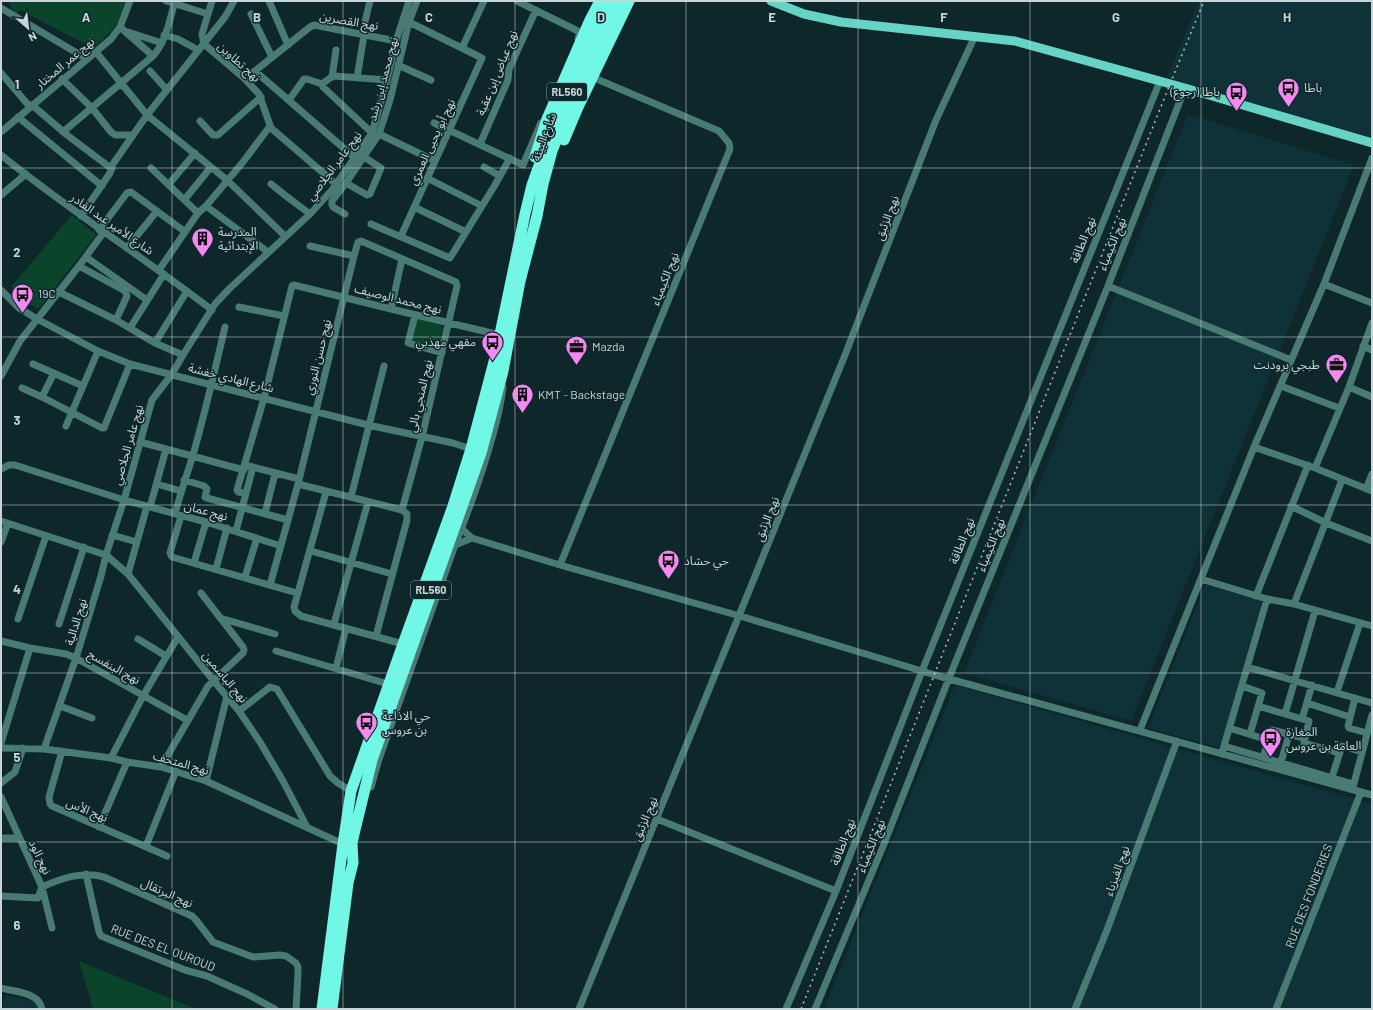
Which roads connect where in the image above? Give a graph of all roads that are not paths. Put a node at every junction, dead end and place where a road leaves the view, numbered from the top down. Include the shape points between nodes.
1 (3, 1) edge
2 (130, 1) edge
3 (166, 1) edge
4 (212, 1) edge
5 (234, 1) edge
6 (268, 1) edge
7 (370, 1) edge
8 (409, 1) edge
9 (417, 1) edge
10 (484, 1) edge
11 (517, 1) edge
12 (600, 1) edge
13 (610, 1) edge
14 (619, 1) edge
15 (629, 1) edge
16 (771, 1) edge
17 (175, 2) edge
18 (1, 4) edge
19 (1, 8) edge
20 (536, 10) junction
21 (208, 14) junction
22 (251, 14) dead end
23 (409, 22) junction
24 (123, 29) junction
25 (164, 35) junction
26 (363, 35) junction
27 (975, 36) junction
28 (396, 41) junction
29 (162, 43) junction
30 (204, 44) junction
31 (288, 45) junction
32 (462, 48) junction
33 (198, 50) junction
34 (336, 50) dead end
35 (96, 52) junction
36 (153, 56) junction
37 (272, 58) junction
38 (87, 59) junction
39 (398, 65) junction
40 (150, 71) dead end
41 (255, 71) junction
42 (1, 73) edge
43 (332, 77) junction
44 (592, 77) junction
45 (244, 78) junction
46 (357, 78) junction
47 (62, 79) junction
48 (387, 80) junction
49 (431, 80) dead end
50 (1160, 81) junction
51 (122, 83) junction
52 (322, 84) junction
53 (1185, 88) junction
54 (167, 90) junction
55 (261, 97) junction
56 (289, 100) junction
57 (31, 106) junction
58 (92, 108) junction
59 (147, 115) junction
60 (18, 117) junction
61 (200, 121) dead end
62 (434, 123) dead end
63 (270, 126) junction
64 (450, 130) junction
65 (1, 132) edge
66 (63, 132) junction
67 (376, 133) junction
68 (133, 135) junction
69 (1372, 143) edge
70 (480, 144) junction
71 (195, 153) junction
72 (1, 155) edge
73 (364, 157) junction
74 (355, 158) junction
75 (510, 158) junction
76 (1372, 158) edge
77 (435, 161) junction
78 (211, 167) junction
79 (484, 167) dead end
80 (151, 168) dead end
81 (112, 169) junction
82 (26, 174) junction
83 (500, 176) junction
84 (427, 178) junction
85 (227, 180) junction
86 (346, 183) junction
87 (169, 184) junction
88 (271, 184) dead end
89 (336, 184) junction
90 (102, 186) junction
91 (1, 195) edge
92 (185, 199) junction
93 (539, 202) junction
94 (206, 206) junction
95 (482, 206) junction
96 (414, 207) junction
97 (157, 211) junction
98 (198, 213) junction
99 (310, 214) junction
100 (345, 214) dead end
101 (525, 214) junction
102 (81, 216) junction
103 (371, 224) dead end
104 (101, 231) junction
105 (184, 231) junction
106 (466, 232) junction
107 (285, 236) junction
108 (401, 236) junction
109 (310, 246) dead end
110 (127, 248) junction
111 (268, 252) junction
112 (354, 256) junction
113 (86, 257) junction
114 (402, 259) junction
115 (79, 266) junction
116 (161, 272) junction
117 (1324, 284) junction
118 (1108, 286) junction
119 (1, 290) edge
120 (187, 291) junction
121 (59, 292) junction
122 (345, 297) junction
123 (147, 300) junction
124 (1372, 303) edge
125 (239, 306) dead end
126 (212, 310) junction
127 (391, 310) junction
128 (415, 315) junction
129 (284, 316) junction
130 (37, 319) junction
131 (116, 320) junction
132 (449, 323) junction
133 (1372, 323) edge
134 (225, 327) dead end
135 (130, 328) junction
136 (500, 335) junction
137 (154, 342) junction
138 (1363, 346) junction
139 (1372, 350) edge
140 (98, 351) junction
141 (442, 353) junction
142 (183, 355) junction
143 (1291, 360) junction
144 (33, 364) dead end
145 (130, 364) junction
146 (384, 366) dead end
147 (503, 371) junction
148 (54, 373) junction
149 (172, 374) junction
150 (1, 376) edge
151 (212, 385) junction
152 (83, 386) junction
153 (1281, 386) junction
154 (1349, 387) junction
155 (22, 388) dead end
156 (42, 396) junction
157 (1372, 397) edge
158 (264, 398) junction
159 (1340, 408) junction
160 (316, 411) junction
161 (71, 413) junction
162 (368, 425) junction
163 (66, 426) dead end
164 (422, 437) junction
165 (140, 442) junction
166 (1254, 447) junction
167 (471, 448) junction
168 (166, 449) junction
169 (193, 457) junction
170 (247, 467) junction
171 (1312, 467) junction
172 (1, 469) edge
173 (275, 474) junction
174 (1372, 474) edge
175 (184, 480) junction
176 (1342, 480) junction
177 (298, 482) junction
178 (157, 484) junction
179 (1369, 490) edge
180 (180, 491) junction
181 (326, 492) junction
182 (351, 497) junction
183 (124, 500) junction
184 (368, 502) junction
185 (1291, 506) junction
186 (148, 507) junction
187 (242, 508) junction
188 (402, 510) junction
189 (265, 514) junction
190 (178, 515) junction
191 (288, 520) junction
192 (4, 522) edge
193 (206, 522) junction
194 (1326, 523) junction
195 (227, 528) junction
196 (462, 529) junction
197 (236, 531) junction
198 (112, 535) junction
199 (46, 536) junction
200 (257, 538) junction
201 (472, 538) junction
202 (1372, 541) edge
203 (1, 542) edge
204 (137, 542) junction
205 (455, 545) junction
206 (281, 546) junction
207 (84, 547) junction
208 (311, 551) junction
209 (106, 555) junction
210 (351, 562) junction
211 (194, 563) junction
212 (560, 565) junction
213 (216, 569) junction
214 (128, 574) junction
215 (392, 574) junction
216 (245, 578) junction
217 (1201, 579) junction
218 (270, 585) junction
219 (201, 593) dead end
220 (297, 594) junction
221 (1256, 596) junction
222 (1267, 599) junction
223 (1294, 604) junction
224 (1315, 611) junction
225 (740, 616) junction
226 (220, 618) junction
227 (18, 619) dead end
228 (1360, 623) junction
229 (59, 624) dead end
230 (334, 624) junction
231 (1372, 626) edge
232 (346, 628) junction
233 (275, 634) dead end
234 (376, 636) junction
235 (178, 638) junction
236 (138, 639) dead end
237 (1, 641) edge
238 (402, 644) junction
239 (30, 648) junction
240 (276, 651) dead end
241 (166, 656) junction
242 (76, 658) junction
243 (1247, 667) junction
244 (336, 668) junction
245 (922, 671) junction
246 (949, 678) junction
247 (213, 680) junction
248 (1295, 680) junction
249 (388, 684) junction
250 (1312, 685) junction
251 (1242, 686) junction
252 (1337, 692) junction
253 (143, 696) junction
254 (227, 696) junction
255 (1355, 698) junction
256 (1372, 702) edge
257 (1307, 703) junction
258 (60, 706) junction
259 (1258, 706) junction
260 (239, 711) junction
261 (1285, 714) junction
262 (1372, 715) edge
263 (1350, 717) junction
264 (92, 718) dead end
265 (1302, 719) junction
266 (187, 720) junction
267 (1230, 728) junction
268 (1140, 730) junction
269 (1367, 733) junction
270 (1250, 734) junction
271 (1289, 735) junction
272 (1304, 738) junction
273 (1268, 740) junction
274 (1177, 741) junction
275 (1, 743) edge
276 (1, 748) edge
277 (23, 748) junction
278 (44, 749) junction
279 (1223, 749) junction
280 (62, 751) junction
281 (1362, 752) junction
282 (1339, 753) junction
283 (1263, 757) junction
284 (111, 758) junction
285 (127, 762) junction
286 (1281, 762) junction
287 (161, 767) junction
288 (176, 771) junction
289 (1332, 777) junction
290 (206, 781) junction
291 (1, 783) edge
292 (1352, 787) junction
293 (351, 791) junction
294 (1361, 792) junction
295 (1372, 795) edge
296 (1, 797) edge
297 (657, 819) junction
298 (99, 827) junction
299 (307, 827) junction
300 (1, 838) edge
301 (19, 838) junction
302 (343, 844) junction
303 (146, 846) junction
304 (167, 856) dead end
305 (353, 863) junction
306 (86, 874) junction
307 (42, 887) junction
308 (836, 891) junction
309 (1, 896) edge
310 (52, 928) dead end
311 (1, 988) edge
312 (42, 1009) edge
313 (275, 1009) edge
314 (296, 1009) edge
315 (322, 1009) edge
316 (332, 1009) edge
317 (579, 1009) edge
318 (786, 1009) edge
319 (815, 1009) edge
320 (1075, 1009) edge
321 (1276, 1009) edge

1 - 18 street
2 - 24 street, نهج عمر المختار
3 - 17 street
4 - 21 street
5 - 30 street
6 - 31 street
7 - 26 street
8 - 28 street, نهج عامر الجلاصي
9 - 23 street, نهج محمد إبن رشد
10 - 32 street
11 - 20 street
12 - 101 highway via 547,119 525,196
13 - 101 highway, RL560 via 577,68 552,128 532,185
14 - 93 highway, شارع البيئة / RL560 via 552,151
15 - 44 highway
16 - 27 main road via 819,18
17 - 21 street
17 - 25 street
19 - 38 street
20 - 70 street, نهج عياض إبن عقبة via 509,69 508,80
20 - 75 street via 580,32 523,165
21 - 30 street via 202,34
22 - 37 street
23 - 32 street
23 - 39 street, نهج محمد إبن رشد
24 - 29 street
24 - 35 street, نهج عمر المختار
24 - 36 street
25 - 29 street
25 - 33 street
26 - 28 street, نهج القصرين
26 - 31 street, نهج القصرين via 314,25
26 - 46 street
27 - 50 main road via 1015,41
27 - 225 street, نهج الزئبق via 936,120
28 - 48 street, نهج عامر الجلاصي
29 - 36 street
30 - 33 street
30 - 45 street, نهج تطاوين
31 - 37 street, نهج القصرين
32 - 64 street, نهج أبو يحيى العمري via 482,58
33 - 54 street
34 - 43 street
35 - 38 street, نهج عمر المختار
35 - 51 street
36 - 51 street
37 - 41 street, نهج القصرين
38 - 47 street, نهج عمر المختار
39 - 49 street
39 - 67 street, نهج محمد إبن رشد via 390,100
40 - 54 street
41 - 45 street, نهج القصرين
41 - 56 street
42 - 57 street
43 - 46 street
43 - 52 street
44 - 93 highway
44 - 212 street, نهج الكيمياء via 719,131 729,143 730,149
45 - 55 street, نهج تطاوين
46 - 48 street
47 - 57 street, نهج عمر المختار
47 - 58 street
48 - 67 street, نهج عامر الجلاصي
50 - 53 main road
50 - 245 street, نهج الطاقة
51 - 58 street
51 - 59 street
52 - 56 street via 304,79
52 - 67 street
53 - 69 main road
53 - 118 street, نهج الكيمياء
54 - 59 street
55 - 61 street via 218,135 213,135
55 - 63 street, نهج تطاوين
56 - 74 street
57 - 60 street, نهج عمر المختار
57 - 66 street
58 - 66 street
58 - 68 street via 113,134
59 - 68 street
59 - 71 street
60 - 65 street, نهج عمر المختار
60 - 90 street
62 - 64 street
63 - 85 street
63 - 89 street
64 - 70 street
64 - 77 street, نهج أبو يحيى العمري
66 - 81 street
67 - 73 street, نهج محمد إبن رشد
67 - 74 street, نهج عامر الجلاصي
67 - 77 street
68 - 81 street
70 - 75 street
71 - 78 street
71 - 87 street
72 - 82 street, شارع الأمير عبد القادر
73 - 86 street, نهج محمد إبن رشد
73 - 86 street via 381,168 370,194 367,195
74 - 89 street, نهج عامر الجلاصي
75 - 83 street
76 - 117 street
77 - 84 street, نهج أبو يحيى العمري
78 - 85 street
78 - 92 street
79 - 83 street
80 - 87 street
81 - 90 street
82 - 91 street
82 - 102 street, شارع الأمير عبد القادر
83 - 95 street
84 - 95 street
84 - 96 street, نهج أبو يحيى العمري
85 - 94 street
85 - 107 street
86 - 100 street, نهج محمد إبن رشد via 332,201 333,207
87 - 92 street
88 - 99 street
89 - 99 street, نهج عامر الجلاصي
90 - 102 street
92 - 98 street
93 - 147 highway, RL560 via 520,281
94 - 98 street
94 - 111 street
95 - 106 street
96 - 106 street
96 - 108 street, نهج أبو يحيى العمري
97 - 104 street via 129,192
97 - 105 street
97 - 110 street
98 - 105 street
99 - 107 street, نهج عامر الجلاصي
101 - 136 highway, RL560
102 - 104 street, شارع الأمير عبد القادر
103 - 108 street
104 - 110 street, شارع الأمير عبد القادر
104 - 113 street
105 - 116 street
106 - 108 street via 450,258
107 - 111 street, نهج عامر الجلاصي
109 - 112 street
110 - 116 street, شارع الأمير عبد القادر
111 - 126 street, نهج عامر الجلاصي via 228,289
112 - 114 street, نهج حسن النوري via 361,241
112 - 122 street, نهج حسن النوري
113 - 115 street
113 - 123 street
114 - 127 street
114 - 132 street, نهج المنجي بالي via 456,282 458,286
115 - 121 street
115 - 131 street via 125,291 127,296
116 - 120 street, شارع الأمير عبد القادر
116 - 123 street
117 - 124 street
117 - 143 street
118 - 143 street
118 - 246 street, نهج الكيمياء
119 - 130 street, شارع الهادي خفشة via 19,308
120 - 126 street, شارع الأمير عبد القادر
120 - 137 street
121 - 130 street
121 - 131 street
122 - 127 street, نهج محمد الوصيف
122 - 129 street, نهج محمد الوصيف via 296,284 292,286
122 - 160 street, نهج حسن النوري
123 - 135 street
125 - 129 street
126 - 142 street, نهج عامر الجلاصي
127 - 128 street, نهج محمد الوصيف
128 - 132 street, نهج محمد الوصيف
128 - 141 street via 408,343
129 - 158 street
130 - 140 street, شارع الهادي خفشة
130 - 150 street via 20,341
131 - 135 street
132 - 136 street, نهج محمد الوصيف
132 - 141 street, نهج المنجي بالي
133 - 138 street
134 - 151 street
135 - 137 street
136 - 167 highway, RL560
137 - 142 street
138 - 139 street
138 - 154 street
140 - 145 street, شارع الهادي خفشة
140 - 152 street
141 - 164 street, نهج المنجي بالي
142 - 149 street, نهج عامر الجلاصي
143 - 153 street
144 - 148 street
145 - 149 street, شارع الهادي خفشة
145 - 161 street via 104,428
146 - 162 street
147 - 196 street via 499,411 487,457
147 - 305 highway, RL560 via 481,453 372,760 357,815 352,843
148 - 152 street
148 - 156 street
149 - 151 street, شارع الهادي خفشة
149 - 165 street, نهج عامر الجلاصي via 150,404
151 - 158 street, شارع الهادي خفشة
151 - 169 street
152 - 161 street
153 - 159 street
153 - 166 street
154 - 157 street
154 - 159 street
155 - 156 street
156 - 161 street
158 - 160 street, شارع الهادي خفشة
158 - 170 street
159 - 171 street
160 - 162 street, شارع الهادي خفشة
160 - 177 street, نهج حسن النوري
161 - 163 street
162 - 164 street, شارع الهادي خفشة
162 - 182 street
164 - 167 street, شارع الهادي خفشة
164 - 188 street, نهج المنجي بالي
165 - 168 street
165 - 183 street, نهج عامر الجلاصي
166 - 171 street
166 - 217 street
167 - 238 highway, RL560 via 453,506
168 - 169 street
168 - 178 street
169 - 170 street
169 - 175 street
170 - 173 street
170 - 187 street via 237,490 245,493
171 - 176 street
171 - 185 street
172 - 183 street, نهج عمان via 15,465
173 - 177 street
173 - 189 street
174 - 179 street
175 - 180 street
175 - 187 street via 204,486 207,489 207,498
176 - 179 street
176 - 194 street
177 - 181 street
177 - 191 street, نهج حسن النوري
178 - 180 street
178 - 186 street
180 - 190 street
181 - 182 street
181 - 208 street
182 - 184 street
183 - 186 street, نهج عمان
183 - 198 street, نهج الدالية
184 - 188 street
184 - 210 street
185 - 194 street
185 - 221 street
186 - 190 street, نهج عمان
186 - 204 street
187 - 189 street
187 - 197 street
188 - 215 street via 407,514 407,520
189 - 191 street
190 - 193 street, نهج عمان
190 - 211 street via 170,554
191 - 206 street, نهج حسن النوري
192 - 199 street
192 - 203 street
193 - 195 street, نهج عمان
193 - 211 street
194 - 202 street
194 - 223 street
195 - 197 street, نهج عمان
195 - 213 street
196 - 201 street
196 - 205 street
197 - 200 street, نهج عمان
198 - 204 street
198 - 209 street, نهج الدالية
199 - 207 street
199 - 227 street
200 - 206 street, نهج عمان
200 - 216 street
201 - 205 street
201 - 212 street
204 - 214 street
205 - 305 street via 379,759
206 - 218 street, نهج حسن النوري
207 - 209 street
207 - 229 street
208 - 210 street
208 - 220 street
209 - 214 street, نهج الياسمين
209 - 242 street, نهج الدالية via 102,576
210 - 215 street
210 - 230 street
211 - 213 street
212 - 225 street
213 - 216 street
214 - 235 street, نهج الياسمين
215 - 234 street
216 - 218 street
217 - 221 street
217 - 268 street
218 - 220 street
219 - 226 street
220 - 230 street via 294,607 301,616
221 - 222 street
222 - 223 street
222 - 243 street
223 - 224 street
224 - 228 street
224 - 248 street
225 - 245 street
225 - 297 street, نهج الزئبق
226 - 233 street
226 - 247 street via 244,650
228 - 231 street
228 - 252 street
230 - 232 street
232 - 234 street
232 - 244 street
234 - 238 street
235 - 241 street
235 - 247 street, نهج الياسمين
236 - 241 street
237 - 239 street, نهج البنفسج
238 - 249 highway, RL560
239 - 242 street, نهج البنفسج
239 - 275 street
240 - 244 street
241 - 253 street
242 - 253 street, نهج البنفسج
242 - 258 street, نهج الدالية
243 - 248 street
243 - 251 street
244 - 249 street
245 - 246 street
245 - 308 street, نهج الطاقة
246 - 268 street
246 - 319 street, نهج الكيمياء via 884,844
247 - 254 street, نهج الياسمين
247 - 266 street
248 - 250 street
248 - 261 street
249 - 293 highway, RL560
250 - 252 street
250 - 257 street
251 - 259 street via 1262,692
251 - 267 street
252 - 255 street
253 - 266 street, نهج البنفسج
253 - 284 street
254 - 260 street, نهج الياسمين
254 - 290 street
255 - 256 street
255 - 263 street
257 - 263 street
257 - 265 street
258 - 264 street
258 - 278 street, نهج الدالية
259 - 261 street
259 - 270 street
260 - 293 street via 270,687 277,689 330,776
260 - 299 street, نهج الياسمين via 280,774
261 - 265 street
262 - 269 street
263 - 269 street via 1349,728
265 - 272 street via 1310,722
266 - 287 street
267 - 270 street
267 - 279 street
268 - 274 street
269 - 281 street
270 - 273 street
271 - 272 street
271 - 273 street via 1273,730
271 - 286 street
272 - 282 street via 1304,743
273 - 283 street
274 - 279 street
274 - 320 street, نهج الفيزياء
276 - 277 street, نهج المتحف
277 - 278 street, نهج المتحف
277 - 291 street via 15,772
278 - 280 street, نهج المتحف
279 - 283 street
279 - 292 street
280 - 284 street, نهج المتحف
280 - 298 street, نهج الأس via 49,797 50,804
281 - 282 street via 1343,746
281 - 292 street
282 - 289 street
283 - 286 street
284 - 285 street, نهج المتحف
285 - 287 street, نهج المتحف
285 - 298 street
286 - 289 street
287 - 288 street, نهج المتحف
288 - 290 street, نهج المتحف
288 - 303 street
289 - 292 street
290 - 299 street, نهج المتحف
292 - 294 street
293 - 302 highway, RL560
294 - 295 street
294 - 321 street, RUE DES FONDERIES
296 - 301 street, نهج الود
297 - 308 street
297 - 317 street, نهج الزئبق
298 - 303 street, نهج الأس
299 - 302 street, نهج المتحف
300 - 301 street
301 - 307 street, نهج الود
302 - 315 highway, RL560
303 - 304 street, نهج الأس
305 - 316 highway, RL560
306 - 307 street, نهج البرتقال via 55,881
306 - 313 street, RUE DES EL OUROUD via 101,936 185,970 207,976
306 - 314 street, نهج البرتقال via 104,877 192,916 211,940 218,944 253,957 286,956 298,967
307 - 309 street, نهج البرتقال via 38,898
307 - 310 street, نهج الود
308 - 318 street, نهج الطاقة
311 - 312 street via 33,996 39,1000

